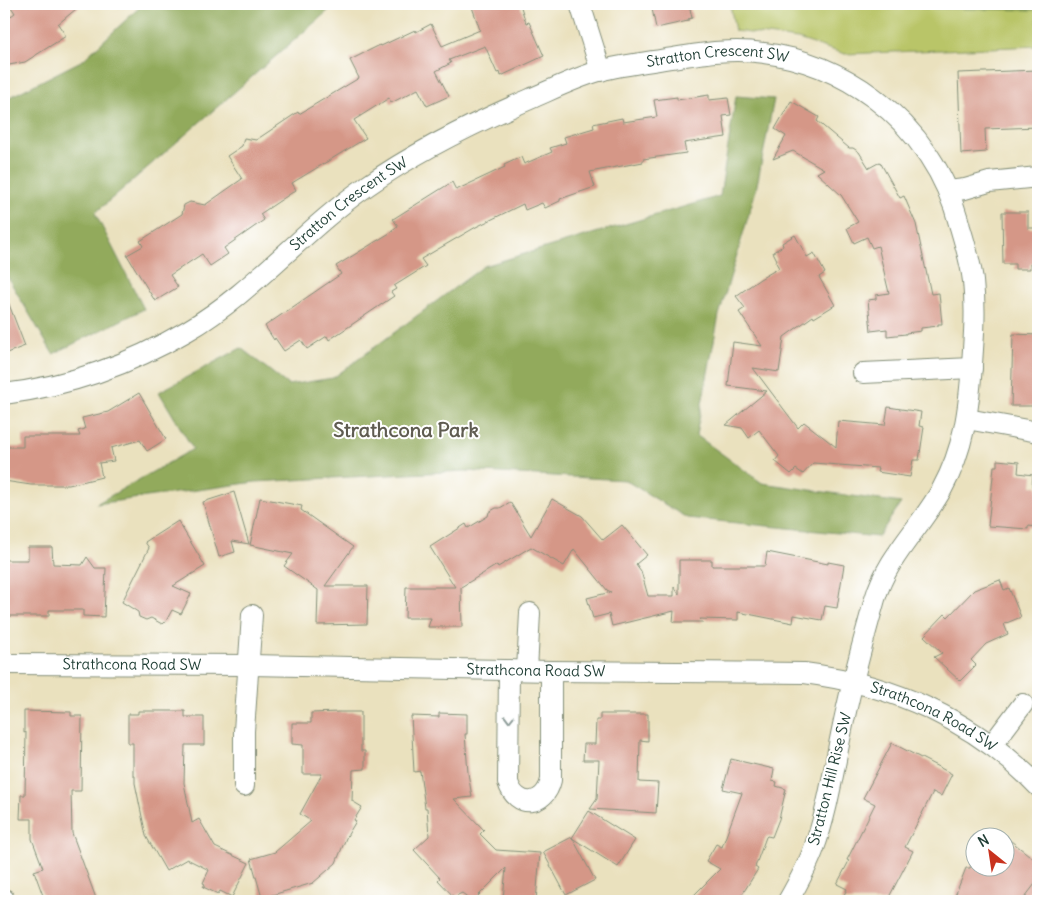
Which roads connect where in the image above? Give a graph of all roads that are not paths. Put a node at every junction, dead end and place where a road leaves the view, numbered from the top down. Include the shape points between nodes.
1 (580, 4) edge
2 (601, 71) junction
3 (1038, 177) edge
4 (948, 191) junction
5 (972, 368) junction
6 (863, 373) dead end
7 (4, 394) edge
8 (967, 419) junction
9 (1038, 432) edge
10 (530, 613) dead end
11 (252, 615) dead end
12 (4, 664) edge
13 (250, 665) junction
14 (518, 670) junction
15 (551, 670) junction
16 (853, 681) junction
17 (1023, 704) dead end
18 (992, 744) junction
19 (244, 786) dead end
20 (1038, 786) edge
21 (788, 901) edge

1 - 2 street
2 - 4 street, Stratton Crescent SW via 737,50 773,54 816,66 840,76 885,106 922,145
2 - 7 street, Stratton Crescent SW via 547,91 468,128 376,180 319,223 236,298 161,346 80,378
3 - 4 street via 988,182
4 - 5 street, Stratton Crescent SW via 956,210 972,276 975,322
5 - 6 street
5 - 8 street, Stratton Crescent SW
8 - 9 street
8 - 16 street, Stratton Crescent SW via 958,453 941,490 880,584
10 - 14 street
11 - 13 street
12 - 13 street, Strathcona Road SW
13 - 14 street, Strathcona Road SW
13 - 19 street via 244,730
14 - 15 street, Strathcona Road SW
14 -> 15 street via 508,782 515,796 529,801 538,800 550,788
15 - 16 street, Strathcona Road SW via 804,673
16 - 18 street, Strathcona Road SW via 918,702
16 - 21 street, Stratton Hill Rise SW via 820,829 803,874
17 - 18 street
18 - 20 street, Strathcona Road SW

